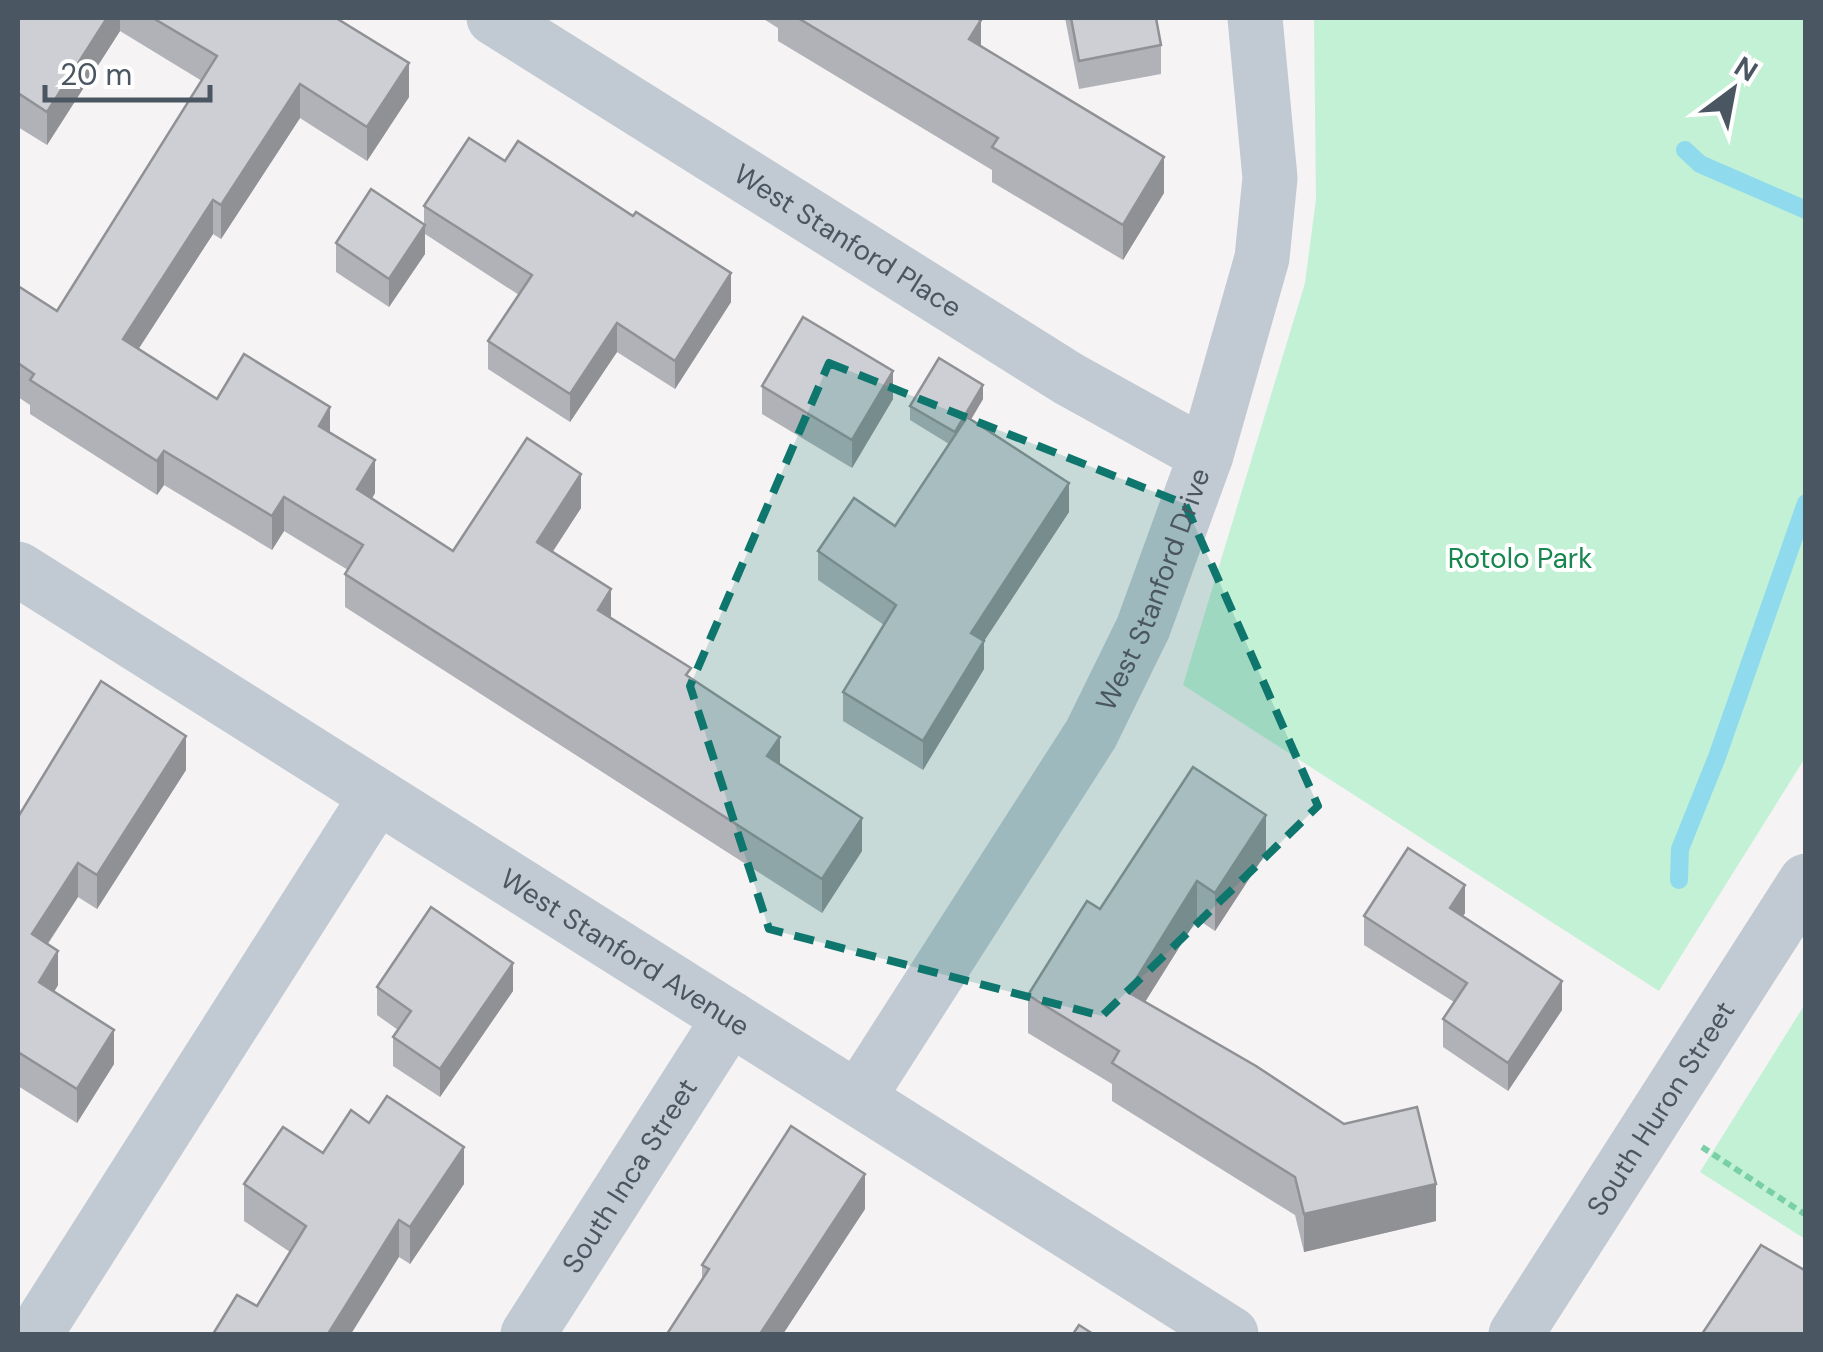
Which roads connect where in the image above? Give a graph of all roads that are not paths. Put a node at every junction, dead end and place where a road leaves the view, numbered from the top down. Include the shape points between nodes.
1 (494, 18) edge
2 (1255, 18) edge
3 (1206, 455) junction
4 (21, 577) edge
5 (377, 796) junction
6 (1806, 882) edge
7 (730, 1018) junction
8 (858, 1098) junction
9 (35, 1334) edge
10 (528, 1334) edge
11 (1231, 1334) edge
12 (1516, 1334) edge

1 - 3 street, West Stanford Place via 1068,379
2 - 3 street, West Stanford Drive via 1268,214 1255,292
3 - 8 street, West Stanford Drive via 1112,698
4 - 5 street, West Stanford Avenue
5 - 7 street, West Stanford Avenue
5 - 9 street
6 - 12 street, South Huron Street
7 - 8 street, West Stanford Avenue
7 - 10 street, South Inca Street
8 - 11 street, West Stanford Avenue

